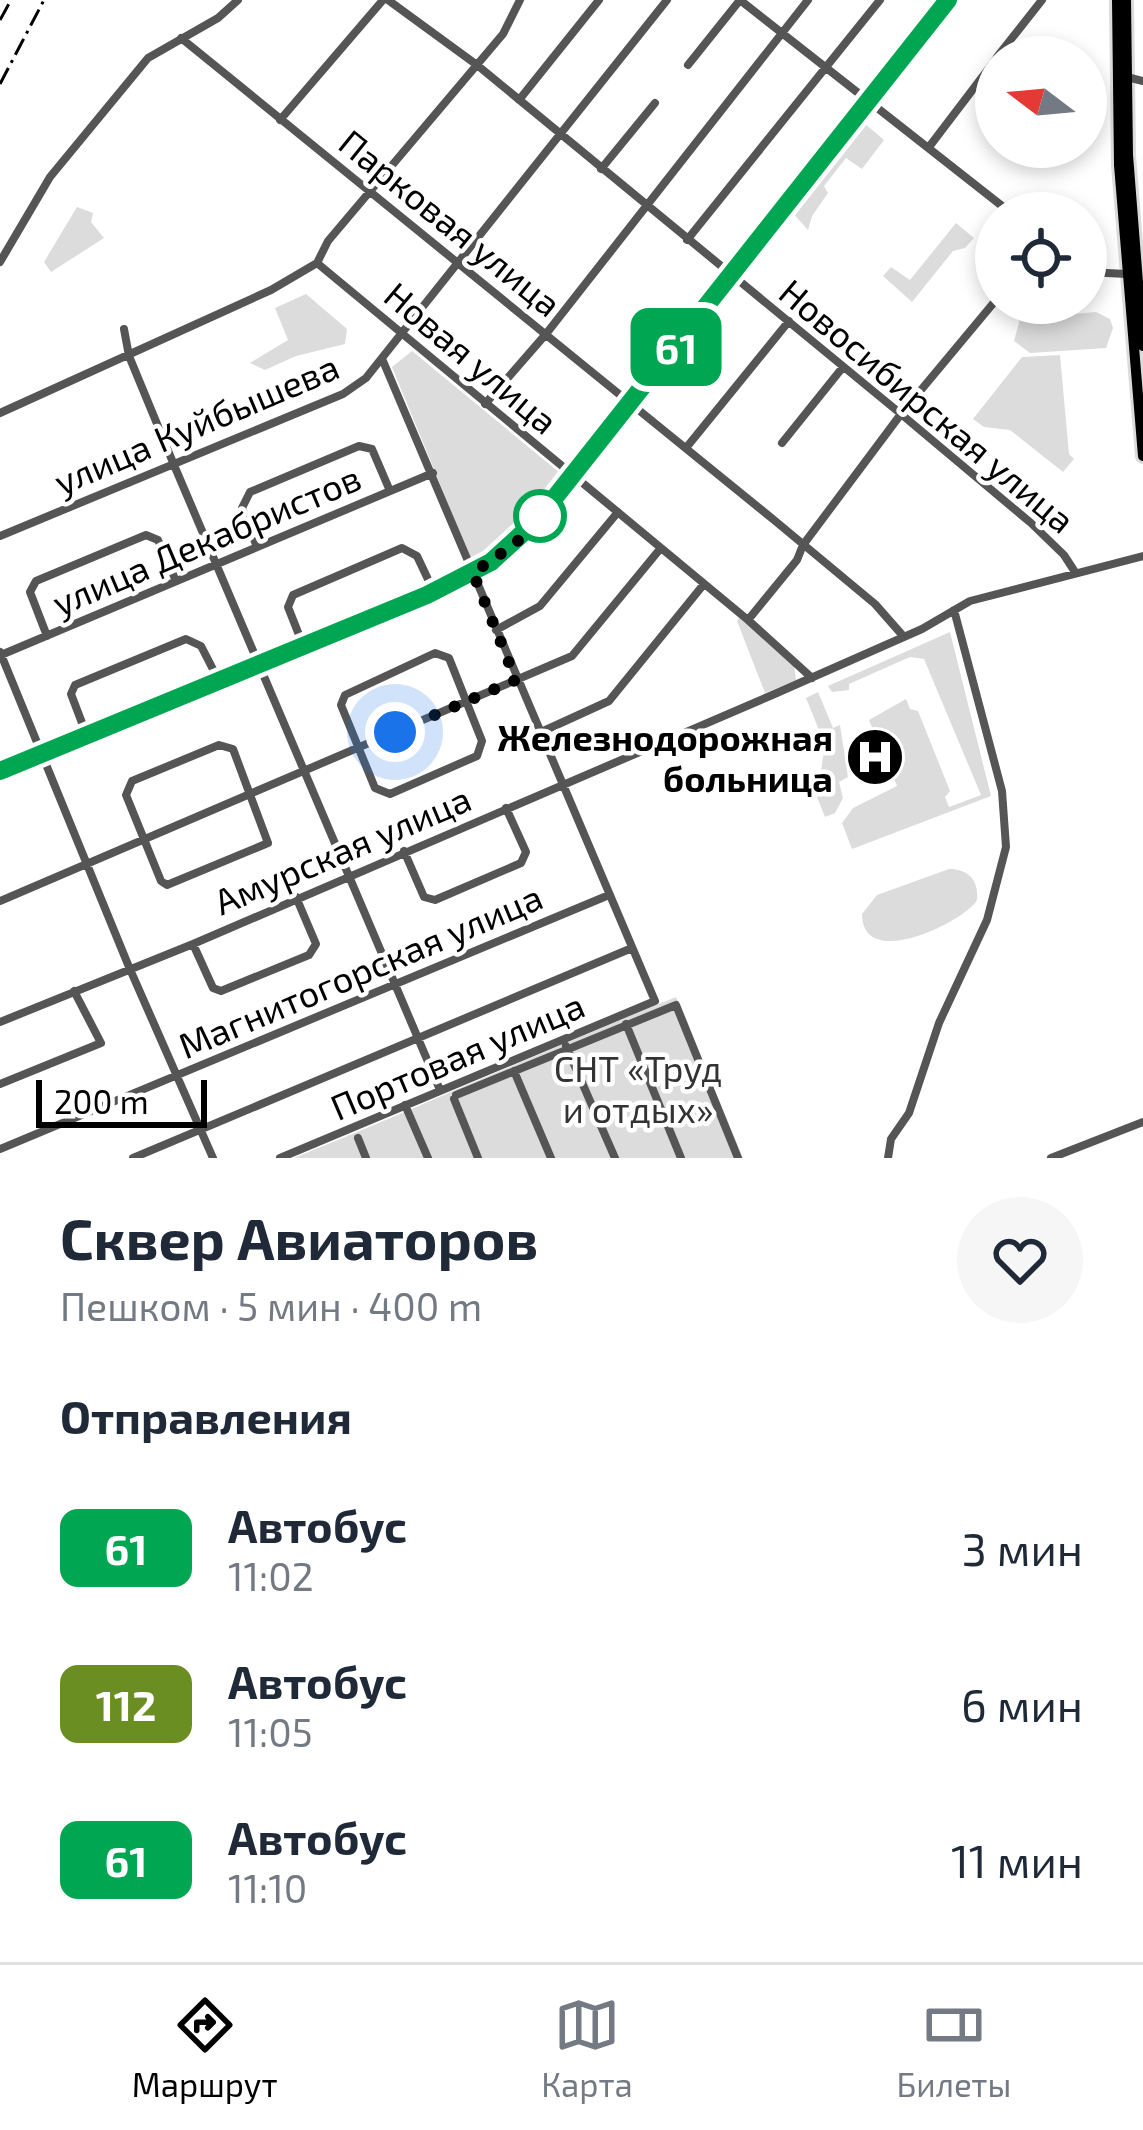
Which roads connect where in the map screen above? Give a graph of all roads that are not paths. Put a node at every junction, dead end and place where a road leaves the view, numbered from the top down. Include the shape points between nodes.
1 (238, 0) edge
2 (385, 0) edge
3 (520, 0) edge
4 (599, 0) edge
5 (667, 0) edge
6 (740, 0) edge
7 (808, 0) edge
8 (880, 0) edge
9 (948, 0) edge
10 (1042, 0) edge
11 (1117, 0) edge
12 (1126, 0) edge
13 (782, 33) junction
14 (1014, 36) edge
15 (181, 38) junction
16 (477, 65) junction
17 (688, 65) dead end
18 (825, 68) junction
19 (1125, 76) junction
20 (1143, 81) edge
21 (975, 86) edge
22 (519, 100) junction
23 (869, 101) junction
24 (655, 103) dead end
25 (280, 120) junction
26 (561, 135) junction
27 (928, 147) junction
28 (601, 169) junction
29 (985, 192) edge
30 (370, 194) junction
31 (647, 207) junction
32 (687, 240) junction
33 (0, 262) edge
34 (316, 263) junction
35 (458, 264) junction
36 (1107, 273) edge
37 (1127, 274) junction
38 (732, 276) junction
39 (789, 321) junction
40 (976, 324) edge
41 (124, 329) dead end
42 (547, 334) junction
43 (402, 337) junction
44 (1143, 346) edge
45 (129, 356) junction
46 (383, 361) junction
47 (843, 367) junction
48 (485, 404) junction
49 (632, 405) junction
50 (0, 413) edge
51 (902, 415) junction
52 (782, 443) dead end
53 (686, 448) junction
54 (1143, 456) edge
55 (174, 465) junction
56 (433, 473) junction
57 (574, 475) junction
58 (390, 491) junction
59 (618, 512) junction
60 (0, 536) edge
61 (803, 545) junction
62 (257, 547) junction
63 (660, 549) junction
64 (1143, 556) edge
65 (216, 564) junction
66 (1075, 572) junction
67 (473, 573) junction
68 (176, 581) junction
69 (704, 584) junction
70 (434, 592) junction
71 (954, 610) junction
72 (748, 620) junction
73 (496, 630) junction
74 (46, 636) junction
75 (904, 637) junction
76 (303, 645) junction
77 (0, 654) edge
78 (259, 663) junction
79 (812, 677) junction
80 (516, 680) junction
81 (219, 681) junction
82 (467, 701) junction
83 (539, 733) junction
84 (87, 736) junction
85 (359, 748) junction
86 (42, 754) junction
87 (0, 771) edge
88 (304, 772) junction
89 (563, 784) junction
90 (252, 793) junction
91 (506, 808) junction
92 (143, 840) junction
93 (404, 851) junction
94 (87, 864) junction
95 (349, 874) junction
96 (609, 895) junction
97 (296, 897) junction
98 (0, 901) edge
99 (193, 944) junction
100 (632, 948) junction
101 (129, 968) junction
102 (394, 983) junction
103 (74, 991) junction
104 (0, 1022) edge
105 (626, 1024) junction
106 (416, 1036) junction
107 (565, 1044) junction
108 (514, 1071) junction
109 (178, 1076) junction
110 (0, 1084) edge
111 (440, 1090) junction
112 (405, 1105) junction
113 (1142, 1126) edge
114 (201, 1129) junction
115 (358, 1138) dead end
116 (0, 1149) edge
117 (304, 1153) edge
118 (133, 1158) edge
119 (213, 1158) edge
120 (280, 1158) edge
121 (366, 1158) edge
122 (428, 1158) edge
123 (478, 1158) edge
124 (550, 1158) edge
125 (615, 1158) edge
126 (681, 1158) edge
127 (738, 1158) edge
128 (888, 1158) edge
129 (1051, 1158) edge

1 - 15 street
2 - 16 street, Новосибирская улица
2 - 25 street
3 - 16 street
4 - 22 street
5 - 26 street, улица Куйбышева
6 - 13 street
6 - 17 street
7 - 13 street
8 - 18 street
9 - 23 street
10 - 14 street
11 - 37 main road
12 - 19 main road
13 - 18 street
13 - 31 street
15 - 25 street, Парковая улица
15 - 33 street via 125,84 50,178
16 - 22 street, Новосибирская улица
16 - 30 street
18 - 23 street
18 - 32 street
19 - 20 street
19 - 44 main road
21 - 27 street
22 - 26 street, Новосибирская улица
23 - 27 street
23 - 38 street
24 - 28 street
25 - 30 street, Парковая улица
26 - 28 street, Новосибирская улица
26 - 35 street, улица Куйбышева
27 - 29 street
28 - 31 street, Новосибирская улица
30 - 34 street
30 - 35 street, Парковая улица
31 - 32 street, Новосибирская улица
31 - 42 street
32 - 38 street, Новосибирская улица
34 - 43 street, Новая улица
34 - 45 street
35 - 42 street, Парковая улица
35 - 43 street, улица Куйбышева
36 - 37 street
37 - 54 main road
38 - 39 street, Новосибирская улица
38 - 49 street
39 - 47 street, Новосибирская улица
39 - 53 street
40 - 51 street
41 - 45 street
42 - 48 street
42 - 49 street, Парковая улица
43 - 46 street, улица Куйбышева
43 - 48 street, Новая улица
45 - 50 street
45 - 55 street
46 - 55 street, улица Куйбышева via 343,394
46 - 56 street
47 - 51 street, Новосибирская улица
47 - 52 street
48 - 57 street, Новая улица
49 - 53 street, Парковая улица
49 - 57 street
51 - 61 street
51 - 66 street, Новосибирская улица via 1030,523
53 - 61 street, Парковая улица
55 - 60 street, улица Куйбышева
55 - 65 street
56 - 58 street, улица Декабристов
56 - 67 street
57 - 59 street, Новая улица
57 - 67 street via 516,543
58 - 62 street, улица Декабристов
58 - 62 street via 372,449 359,446 250,492 242,508
59 - 63 street, Новая улица
59 - 73 street via 540,607
61 - 72 street
61 - 75 street, Парковая улица
62 - 65 street, улица Декабристов
63 - 69 street, Новая улица
63 - 80 street via 572,656
64 - 66 street
65 - 68 street, улица Декабристов
65 - 78 street
66 - 71 street
67 - 70 street
67 - 73 street
68 - 74 street, улица Декабристов
68 - 74 street via 158,540 146,535 58,572 31,585
69 - 72 street, Новая улица
69 - 83 street via 609,701
70 - 76 street
70 - 76 street via 417,556 402,548 293,596 288,607
71 - 75 street
71 - 128 street via 1002,791 1006,847 987,920
72 - 79 street, Новая улица
73 - 80 street
74 - 77 street, улица Декабристов
75 - 79 street
76 - 78 street
77 - 86 street
78 - 81 street
78 - 88 street
79 - 89 street, Амурская улица
80 - 82 street
80 - 83 street
81 - 84 street
81 - 84 street via 201,646 187,639 75,685
82 - 85 street
82 - 85 street via 482,750 390,794 376,788
82 - 85 street via 449,658 421,659 345,695 341,705
83 - 89 street
84 - 86 street
85 - 88 street
86 - 87 street
86 - 94 street
88 - 90 street
88 - 95 street
89 - 91 street, Амурская улица
89 - 96 street
90 - 92 street
90 - 92 street via 268,836 263,847 166,885
90 - 92 street via 226,745 132,781 126,795
91 - 93 street, Амурская улица
91 - 93 street via 526,852 521,863 456,891 428,901
92 - 94 street
93 - 95 street, Амурская улица
94 - 98 street
94 - 101 street
95 - 97 street, Амурская улица
95 - 102 street
96 - 100 street
96 - 102 street, Магнитогорская улица
97 - 99 street, Амурская улица
97 - 99 street via 316,944 309,956 221,991
99 - 101 street, Амурская улица
100 - 106 street
100 - 107 street, Портовая улица via 655,1001
101 - 103 street, Амурская улица
101 - 109 street
102 - 106 street
102 - 109 street, Магнитогорская улица
103 - 104 street, Амурская улица
103 - 110 street via 101,1043
105 - 107 street
105 - 126 street
105 - 127 street via 676,1004
106 - 111 street
106 - 114 street
107 - 108 street
107 - 111 street, Портовая улица
107 - 125 street
108 - 123 street via 455,1097
108 - 124 street
109 - 114 street
109 - 116 street, Магнитогорская улица
111 - 112 street, Портовая улица
112 - 117 street, Портовая улица
112 - 122 street
113 - 129 street
114 - 118 street
114 - 119 street
115 - 121 street
117 - 120 street, Портовая улица

